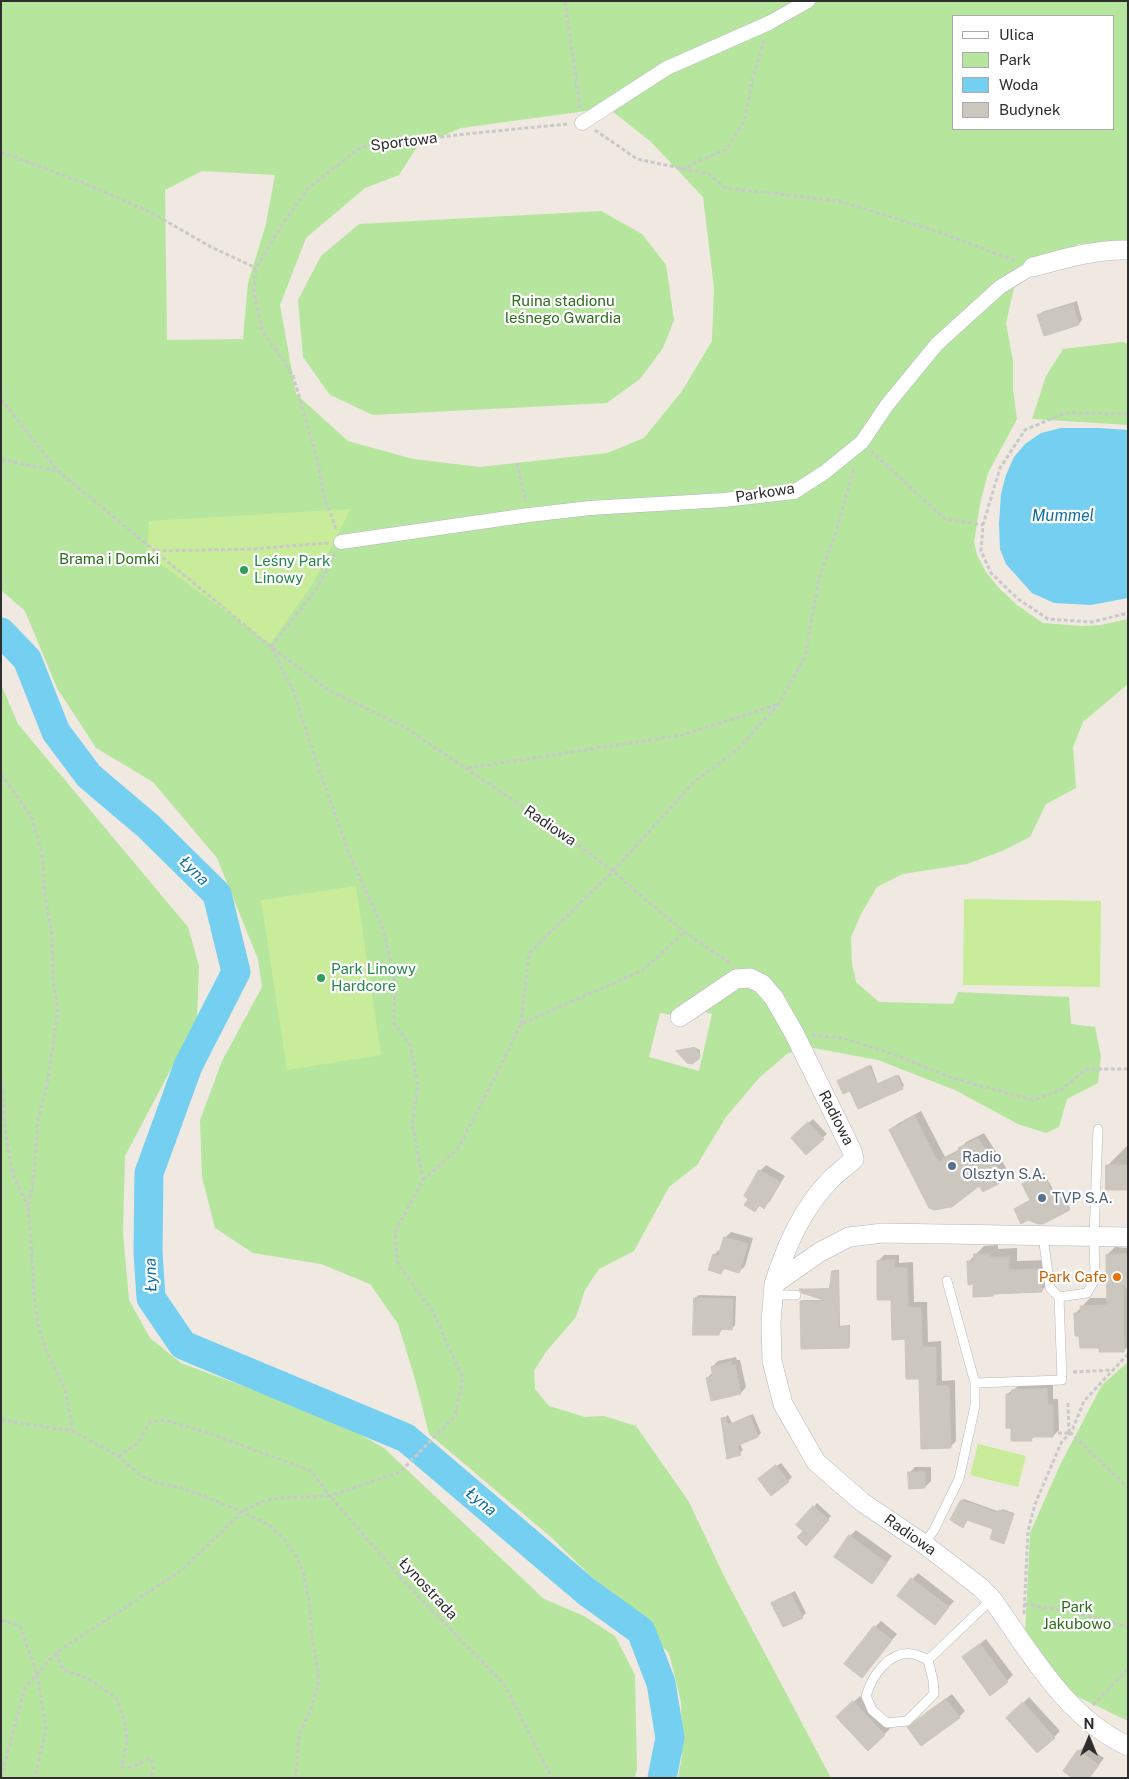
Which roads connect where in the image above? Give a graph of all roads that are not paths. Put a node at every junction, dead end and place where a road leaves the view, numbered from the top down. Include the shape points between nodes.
1 (808, 1) edge
2 (582, 123) road end
3 (1128, 250) edge
4 (1033, 267) joint
5 (341, 542) road end
6 (680, 1017) dead end
7 (1098, 1129) dead end
8 (1043, 1236) junction
9 (1094, 1237) junction
10 (1128, 1237) edge
11 (947, 1281) dead end
12 (774, 1290) junction
13 (796, 1295) dead end
14 (1059, 1297) junction
15 (975, 1383) junction
16 (924, 1544) junction
17 (992, 1599) junction
18 (928, 1660) junction
19 (1128, 1746) edge

1 - 2 street via 769,23 667,68
3 - 4 street, Parkowa via 1112,250
4 - 5 street, Parkowa via 1000,287 937,344 886,406 862,442 794,492 724,500 590,508
6 - 12 street, Radiowa via 736,979 750,978 762,984 794,1033 852,1150 854,1159 831,1179 807,1208 784,1252
7 - 9 lane
8 - 9 street
8 - 12 street via 883,1233 849,1237 820,1252
8 - 14 lane via 1050,1288
9 - 10 street
9 - 14 lane via 1095,1279 1086,1293
11 - 15 lane
12 - 13 lane
12 - 16 street, Radiowa via 772,1361 783,1404 816,1462 862,1502
14 - 15 lane via 1062,1380
15 - 16 lane via 975,1406 959,1479
16 - 17 street, Radiowa
17 - 18 lane
17 - 19 street, Radiowa via 1054,1687 1082,1716 1113,1740
18 - 18 lane via 913,1654 892,1657 870,1681 866,1696 872,1710 887,1723 906,1721 934,1694

